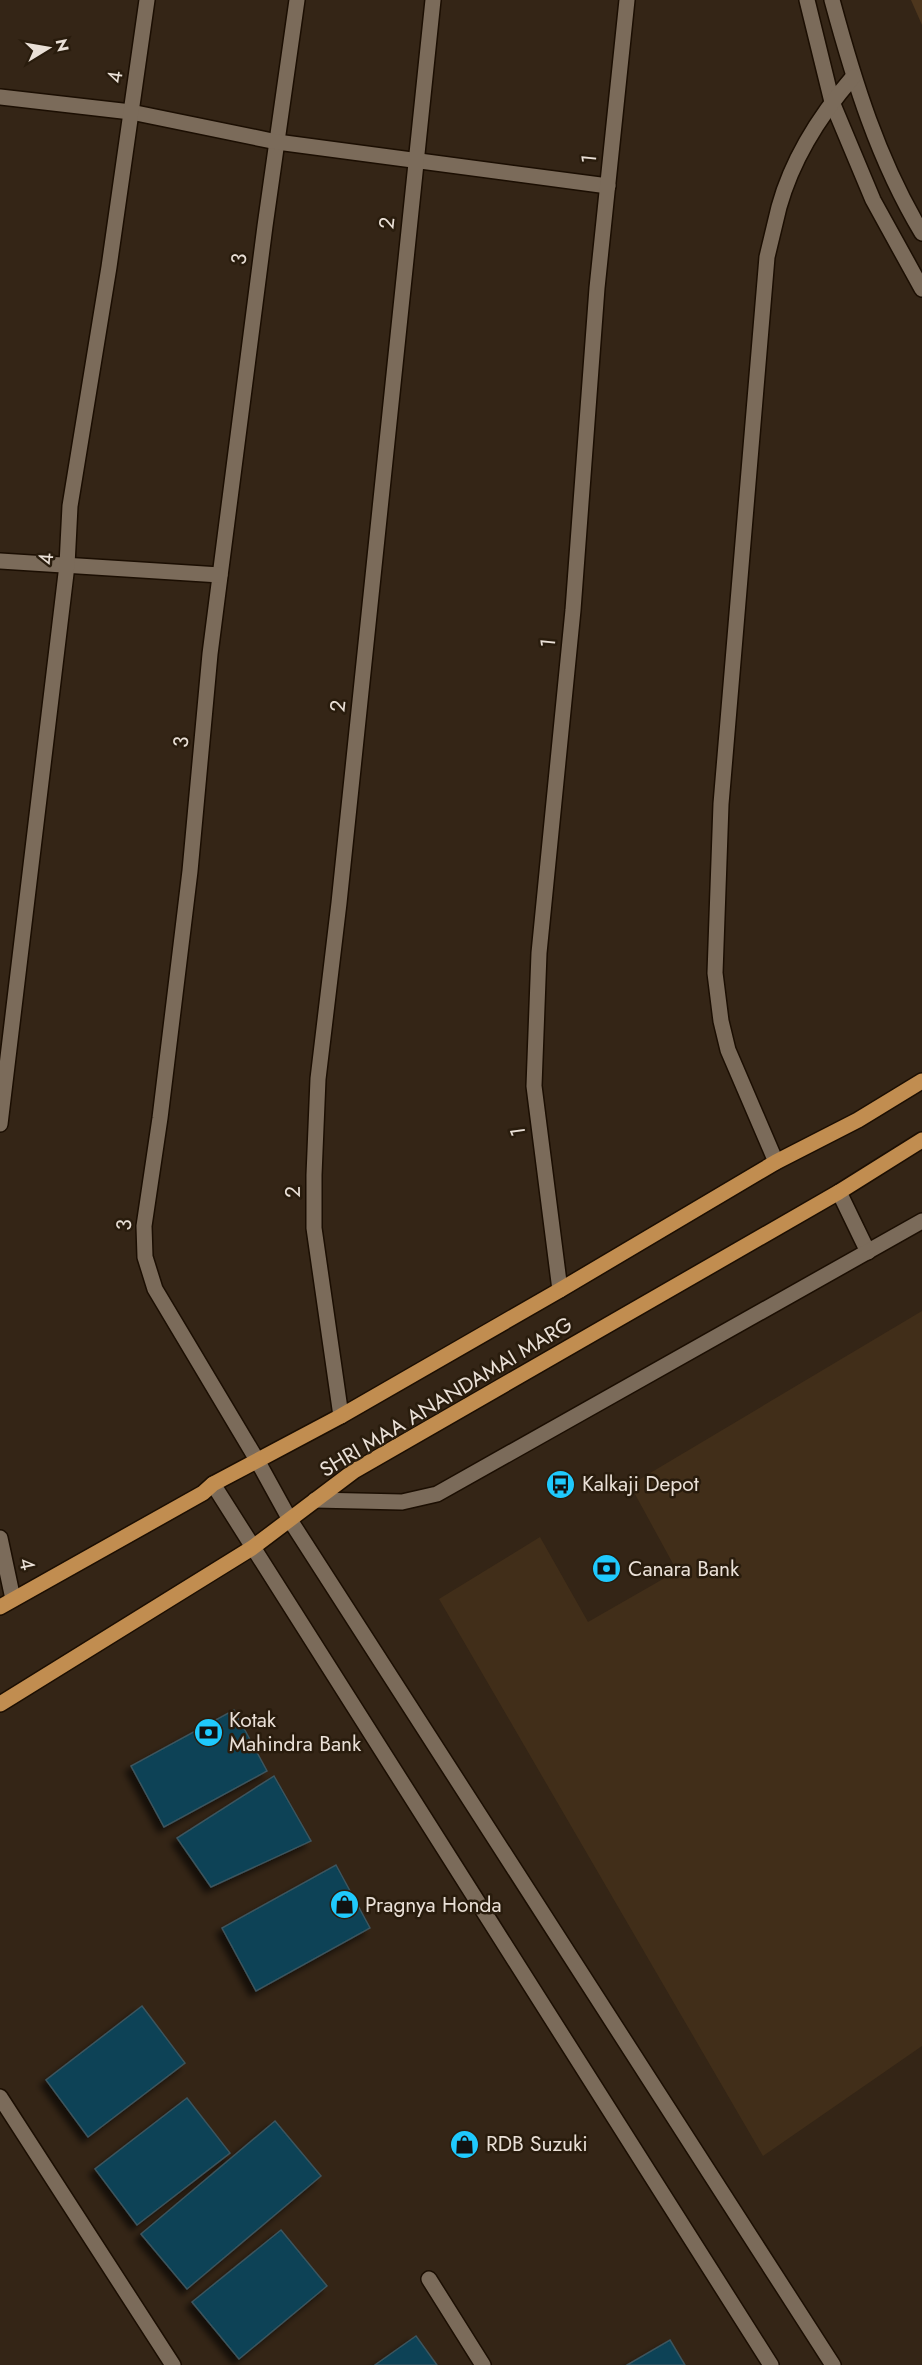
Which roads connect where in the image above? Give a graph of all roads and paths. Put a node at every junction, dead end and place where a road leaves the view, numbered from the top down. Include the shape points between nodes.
1 (147, 0) edge
2 (297, 0) edge
3 (433, 0) edge
4 (627, 0) edge
5 (807, 0) edge
6 (832, 0) edge
7 (853, 77) junction
8 (0, 97) edge
9 (832, 102) junction
10 (131, 112) junction
11 (277, 142) junction
12 (414, 159) junction
13 (608, 186) junction
14 (922, 233) edge
15 (922, 289) edge
16 (0, 561) edge
17 (67, 564) junction
18 (220, 575) junction
19 (922, 1081) edge
20 (0, 1124) edge
21 (922, 1140) edge
22 (776, 1162) junction
23 (839, 1192) junction
24 (922, 1221) edge
25 (868, 1252) junction
26 (561, 1290) junction
27 (341, 1416) junction
28 (257, 1460) junction
29 (213, 1484) junction
30 (315, 1500) junction
31 (290, 1520) junction
32 (0, 1538) edge
33 (252, 1548) junction
34 (7, 1603) edge
35 (0, 1704) edge
36 (0, 2097) edge
37 (429, 2279) dead end
38 (173, 2365) edge
39 (483, 2365) edge
40 (771, 2365) edge
41 (833, 2365) edge

1 - 10 street, 4
2 - 11 street, 3
3 - 12 street, 2
4 - 13 street, 1
5 - 9 street
6 - 7 street
7 - 9 street
7 - 14 street via 882,158
8 - 10 street
9 - 15 street via 873,200
9 - 22 street via 795,165 767,257 721,804 715,973 721,1021 728,1050
10 - 11 street
10 - 17 street, 4 via 70,506
11 - 12 street
11 - 18 street, 3
12 - 13 street
12 - 27 street, 2 via 318,1079 314,1228
13 - 26 street, 1 via 573,610 539,952 534,1086
16 - 17 street
17 - 18 street
17 - 20 street, 4
18 - 28 street, 3 via 187,895 144,1226 145,1257 155,1289
19 - 22 main road, SHRI MAA ANANDAMAI MARG via 858,1120
21 - 23 main road, SHRI MAA ANANDAMAI MARG
22 - 26 main road, SHRI MAA ANANDAMAI MARG
23 - 25 street
23 - 30 main road, SHRI MAA ANANDAMAI MARG via 354,1471
24 - 25 street
25 - 30 street via 437,1494 402,1502
26 - 27 main road, SHRI MAA ANANDAMAI MARG
27 - 28 main road, SHRI MAA ANANDAMAI MARG
28 - 29 main road, SHRI MAA ANANDAMAI MARG
28 - 31 street, 3
29 - 33 street
29 - 34 main road, SHRI MAA ANANDAMAI MARG
30 - 31 main road, SHRI MAA ANANDAMAI MARG
31 - 33 main road, SHRI MAA ANANDAMAI MARG
31 - 41 street, 3
32 - 34 street, 4
33 - 35 main road, SHRI MAA ANANDAMAI MARG
33 - 40 street
36 - 38 street
37 - 39 street

